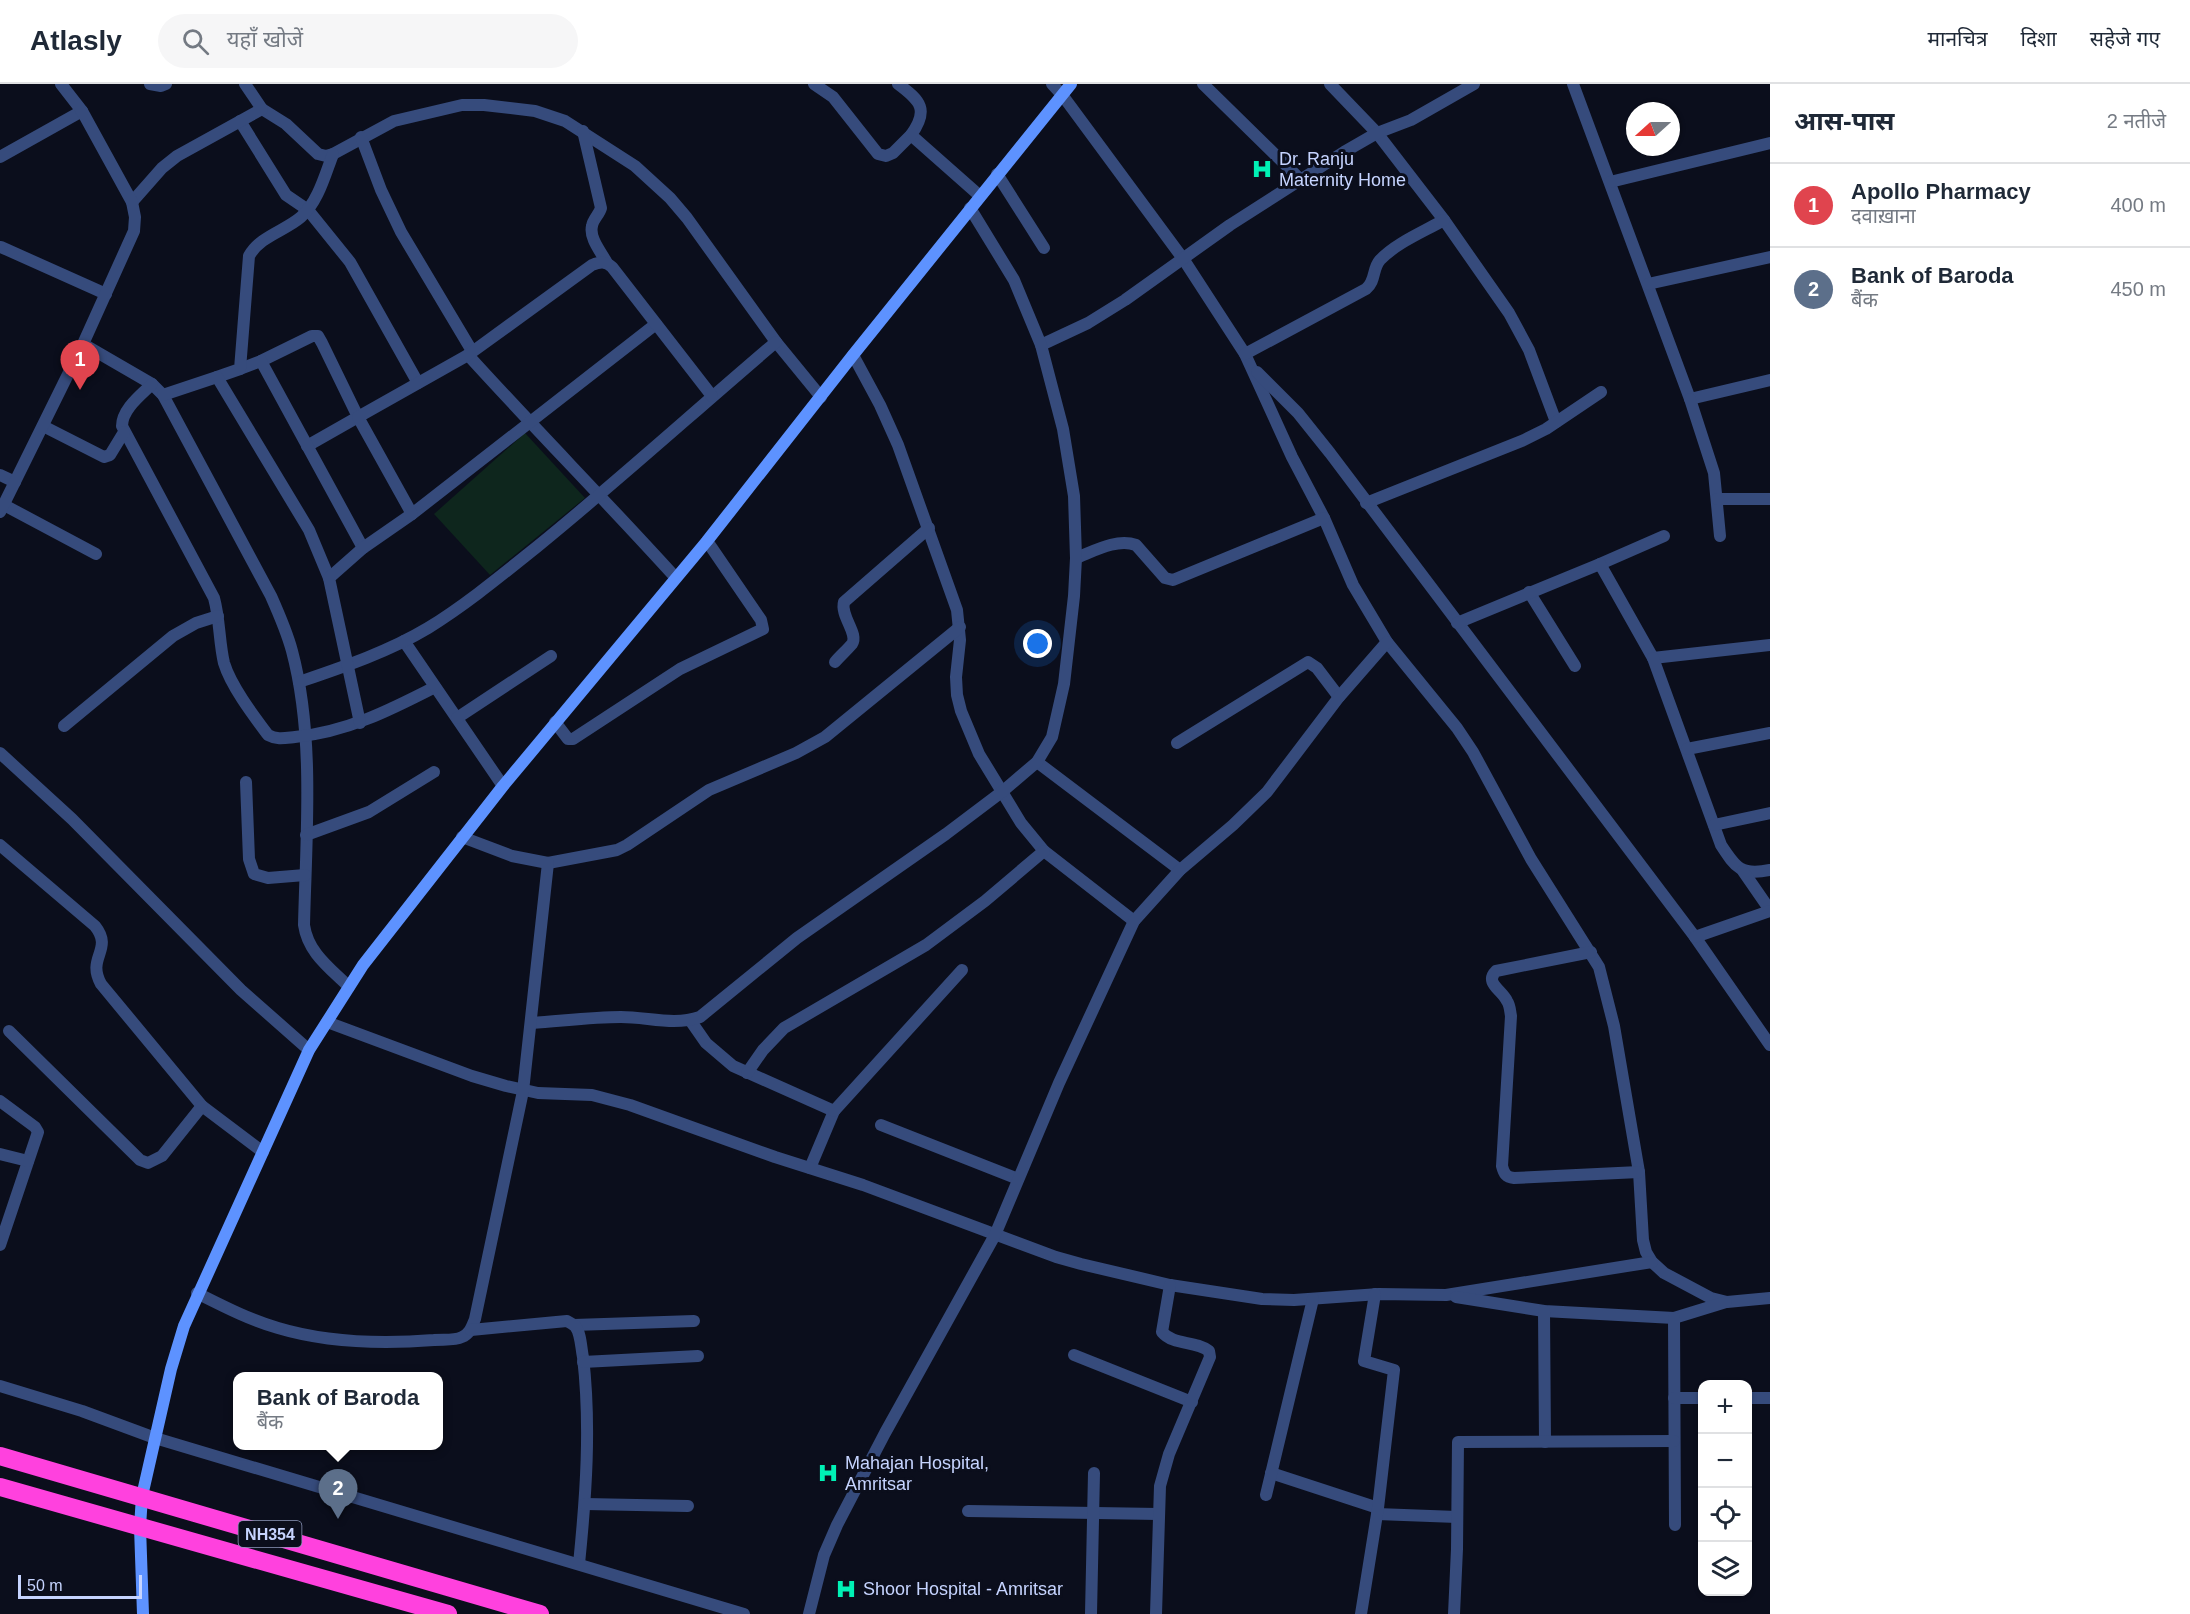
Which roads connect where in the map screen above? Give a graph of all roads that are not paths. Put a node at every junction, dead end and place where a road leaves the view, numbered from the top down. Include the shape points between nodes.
1 (61, 84) edge
2 (150, 84) edge
3 (166, 84) edge
4 (245, 84) edge
5 (814, 84) edge
6 (898, 84) edge
7 (1052, 84) edge
8 (1071, 84) edge
9 (1203, 84) edge
10 (1474, 84) edge
11 (1574, 84) edge
12 (1335, 86) edge
13 (1064, 96) junction
14 (262, 109) junction
15 (82, 111) junction
16 (240, 121) junction
17 (583, 131) junction
18 (1377, 133) junction
19 (911, 135) junction
20 (361, 137) junction
21 (1770, 143) edge
22 (333, 154) junction
23 (0, 158) edge
24 (997, 174) junction
25 (1301, 180) junction
26 (1610, 182) junction
27 (980, 196) junction
28 (132, 202) junction
29 (970, 208) junction
30 (308, 210) junction
31 (1444, 220) junction
32 (0, 248) edge
33 (1044, 248) dead end
34 (1770, 257) edge
35 (1184, 260) junction
36 (607, 262) junction
37 (1648, 284) junction
38 (106, 294) junction
39 (656, 324) junction
40 (776, 342) junction
41 (83, 344) junction
42 (1041, 345) junction
43 (470, 353) junction
44 (1245, 354) junction
45 (853, 355) junction
46 (261, 362) junction
47 (1252, 367) junction
48 (240, 369) junction
49 (217, 377) junction
50 (1770, 380) edge
51 (418, 383) junction
52 (152, 384) junction
53 (1601, 393) dead end
54 (163, 395) junction
55 (712, 396) junction
56 (821, 397) junction
57 (1690, 399) junction
58 (358, 417) junction
59 (1556, 422) junction
60 (529, 423) junction
61 (43, 426) junction
62 (124, 432) junction
63 (308, 446) junction
64 (0, 475) edge
65 (15, 482) junction
66 (601, 495) junction
67 (1717, 499) junction
68 (1770, 499) edge
69 (1366, 502) junction
70 (2, 508) edge
71 (412, 514) junction
72 (1324, 518) junction
73 (929, 528) junction
74 (1664, 536) dead end
75 (1720, 536) dead end
76 (707, 541) junction
77 (363, 548) junction
78 (96, 554) dead end
79 (1076, 558) junction
80 (1600, 564) junction
81 (675, 577) junction
82 (329, 578) junction
83 (1529, 592) junction
84 (218, 616) junction
85 (1457, 623) junction
86 (960, 627) junction
87 (404, 641) junction
88 (1388, 642) junction
89 (1770, 645) edge
90 (551, 656) dead end
91 (1653, 658) junction
92 (835, 662) dead end
93 (346, 666) junction
94 (1575, 666) dead end
95 (299, 682) junction
96 (435, 687) junction
97 (1339, 697) junction
98 (457, 718) junction
99 (555, 722) junction
100 (360, 723) junction
101 (64, 726) dead end
102 (1770, 733) edge
103 (304, 736) junction
104 (1177, 743) dead end
105 (1687, 749) junction
106 (0, 753) edge
107 (1037, 762) junction
108 (434, 772) dead end
109 (246, 782) dead end
110 (503, 786) junction
111 (1003, 791) junction
112 (1770, 813) edge
113 (1714, 825) junction
114 (306, 835) junction
115 (462, 837) junction
116 (0, 845) edge
117 (1044, 851) junction
118 (548, 863) junction
119 (1180, 870) junction
120 (1770, 870) edge
121 (1743, 871) junction
122 (305, 874) junction
123 (1770, 911) edge
124 (1134, 921) junction
125 (1695, 937) junction
126 (1590, 952) junction
127 (962, 970) dead end
128 (349, 987) junction
129 (690, 1020) junction
130 (327, 1022) junction
131 (532, 1023) junction
132 (9, 1031) dead end
133 (1770, 1045) edge
134 (309, 1050) junction
135 (747, 1073) junction
136 (523, 1091) junction
137 (0, 1101) edge
138 (202, 1106) junction
139 (834, 1111) junction
140 (881, 1125) dead end
141 (262, 1152) junction
142 (0, 1154) edge
143 (28, 1161) junction
144 (810, 1168) junction
145 (1639, 1172) junction
146 (1018, 1179) junction
147 (994, 1235) junction
148 (0, 1245) edge
149 (1652, 1262) junction
150 (1170, 1285) junction
151 (197, 1293) junction
152 (1375, 1294) junction
153 (1446, 1295) junction
154 (1313, 1299) junction
155 (1770, 1299) edge
156 (1727, 1302) junction
157 (1544, 1311) junction
158 (1674, 1318) junction
159 (694, 1321) dead end
160 (574, 1325) junction
161 (471, 1330) junction
162 (1074, 1355) dead end
163 (698, 1356) dead end
164 (583, 1362) junction
165 (0, 1386) edge
166 (1674, 1398) junction
167 (1698, 1398) edge
168 (1752, 1398) edge
169 (1770, 1398) edge
170 (1192, 1402) junction
171 (154, 1438) junction
172 (1674, 1441) junction
173 (1545, 1442) junction
174 (0, 1456) edge
175 (1094, 1473) dead end
176 (1271, 1473) junction
177 (0, 1487) edge
178 (1266, 1495) dead end
179 (142, 1497) junction
180 (585, 1504) junction
181 (688, 1506) dead end
182 (968, 1511) dead end
183 (1377, 1511) junction
184 (1093, 1513) junction
185 (1159, 1514) junction
186 (1457, 1517) junction
187 (1675, 1525) dead end
188 (140, 1527) junction
189 (579, 1564) junction
190 (143, 1614) edge
191 (448, 1614) edge
192 (540, 1614) edge
193 (744, 1614) edge
194 (809, 1614) edge
195 (1091, 1614) edge
196 (1156, 1614) edge
197 (1361, 1614) edge
198 (1454, 1614) edge

1 - 15 street
2 - 3 street
4 - 14 street
5 - 19 street via 832,98 878,154 893,153
6 - 19 street via 921,107 920,123
7 - 13 street
8 - 13 street
9 - 25 street
10 - 18 street via 1411,120
11 - 26 street
12 - 18 street
13 - 24 street
13 - 35 street
14 - 16 street
14 - 22 street via 286,124 318,154
15 - 23 street
15 - 28 street
16 - 28 street via 177,156
16 - 30 street via 286,195
17 - 20 street via 535,111 462,105 394,121
17 - 36 street via 601,208 591,232
17 - 40 street via 635,166 670,198
18 - 25 street
18 - 31 street
19 - 27 street
20 - 22 street
20 - 43 street via 401,232
21 - 26 street
22 - 30 street
24 - 27 street
24 - 33 street
25 - 35 street
26 - 37 street
27 - 29 street
28 - 38 street via 134,231
29 - 42 street via 1014,280
29 - 45 street
30 - 48 street via 253,248 249,256
30 - 51 street via 350,262
31 - 44 street via 1382,258 1366,289
31 - 59 street via 1509,313
32 - 38 street
34 - 37 street
35 - 42 street via 1088,323
35 - 44 street
36 - 39 street
36 - 43 street via 592,265
37 - 57 street
38 - 41 street
39 - 55 street
39 - 60 street
40 - 55 street
40 - 56 street
41 - 52 street
41 - 61 street
42 - 79 street via 1063,429 1074,496
43 - 51 street
43 - 60 street
44 - 47 street
45 - 56 street
45 - 73 street via 888,422
46 - 48 street
46 - 58 street via 318,336
46 - 63 street
47 - 69 street via 1298,413
47 - 72 street
48 - 49 street
49 - 54 street
49 - 82 street via 309,530
50 - 57 street
51 - 58 street
52 - 54 street
52 - 62 street via 122,419
53 - 59 street
54 - 95 street via 271,596 284,626
55 - 66 street
56 - 76 street
57 - 67 street via 1714,473
58 - 63 street
58 - 71 street
59 - 69 street via 1505,449
60 - 66 street
60 - 71 street
61 - 62 street via 104,457
61 - 65 street
62 - 84 street via 210,589
63 - 77 street
64 - 65 street
65 - 70 street
66 - 81 street
66 - 87 street via 508,570 430,627
67 - 68 street
67 - 75 street
69 - 85 street
70 - 78 street
71 - 77 street
72 - 79 street via 1173,580 1166,578 1130,542 1119,542
72 - 88 street via 1353,585
73 - 86 street
73 - 92 street via 844,602 843,611 854,638
74 - 80 street
76 - 81 street
76 - 99 street via 761,620 763,629 680,669 573,740
77 - 82 street
79 - 107 street via 1064,684 1052,737
80 - 83 street
80 - 91 street
81 - 99 street
82 - 93 street
83 - 85 street
83 - 94 street
84 - 101 street via 196,622 173,636
84 - 103 street via 229,676 262,728 275,739
85 - 125 street
86 - 111 street via 956,676 961,711 979,754
86 - 118 street via 837,729 810,746 709,790 627,846
87 - 93 street
87 - 96 street
88 - 97 street
88 - 126 street via 1473,752 1531,859
89 - 91 street
90 - 98 street
91 - 105 street
93 - 95 street
93 - 100 street
95 - 103 street
96 - 98 street
96 - 100 street
97 - 104 street via 1308,662
97 - 119 street via 1267,792
98 - 110 street
99 - 110 street
100 - 103 street
102 - 105 street
103 - 114 street
105 - 113 street
106 - 134 street via 72,819 241,990
107 - 111 street
107 - 119 street
108 - 114 street via 369,812
109 - 122 street via 249,859 254,874 268,878
110 - 115 street
111 - 117 street via 1021,823
111 - 129 street via 797,938 710,1011
112 - 113 street
113 - 121 street via 1721,845
114 - 122 street
115 - 118 street via 512,856
115 - 128 street
116 - 138 street via 100,932 102,947 95,969 101,984
117 - 124 street
117 - 135 street via 926,945 784,1028
118 - 131 street
119 - 124 street
120 - 121 street
121 - 123 street
122 - 128 street via 306,938 319,958
123 - 125 street
124 - 146 street
125 - 133 street
126 - 145 street via 1604,982 1614,1026
126 - 145 street via 1492,974 1493,984 1508,1002 1510,1016 1502,1166 1509,1178
127 - 139 street
128 - 130 street
129 - 131 street via 622,1017
129 - 135 street via 719,1056
130 - 134 street
130 - 136 street
131 - 136 street
132 - 138 street via 140,1160 148,1162 162,1156
134 - 141 street
135 - 139 street
136 - 144 street via 609,1098
136 - 161 street
137 - 143 street via 38,1132
138 - 141 street
139 - 144 street
140 - 146 street
141 - 151 street
142 - 143 street
143 - 148 street
144 - 147 street
145 - 149 street via 1643,1240
146 - 147 street
147 - 150 street via 1081,1264
147 - 194 street via 837,1525 824,1555
149 - 153 street
149 - 156 street via 1698,1292
150 - 154 street via 1262,1299
150 - 170 street via 1162,1332 1167,1338 1209,1352 1208,1365
151 - 161 street via 236,1312 307,1335 413,1342 459,1338
151 - 171 street via 184,1326
152 - 153 street
152 - 154 street
152 - 183 street via 1364,1360 1394,1370
153 - 157 street
154 - 176 street
155 - 156 street
156 - 158 street
157 - 158 street
157 - 173 street
158 - 166 street
159 - 160 street
160 - 161 street via 567,1322
160 - 164 street
162 - 170 street
163 - 164 street
164 - 180 street
165 - 171 street
166 - 167 street
166 - 172 street
168 - 169 street
170 - 185 street via 1164,1469
171 - 179 street
171 - 189 street
172 - 173 street
172 - 187 street
173 - 186 street via 1458,1443
174 - 179 highway, NH354
175 - 184 street
176 - 178 street
176 - 183 street
177 - 188 highway, NH354
179 - 188 street
179 - 192 highway, NH354
180 - 181 street
180 - 189 street
182 - 184 street
183 - 186 street
183 - 197 street
184 - 185 street
184 - 195 street
185 - 196 street
186 - 198 street
188 - 190 street
188 - 191 highway, NH354
189 - 193 street

